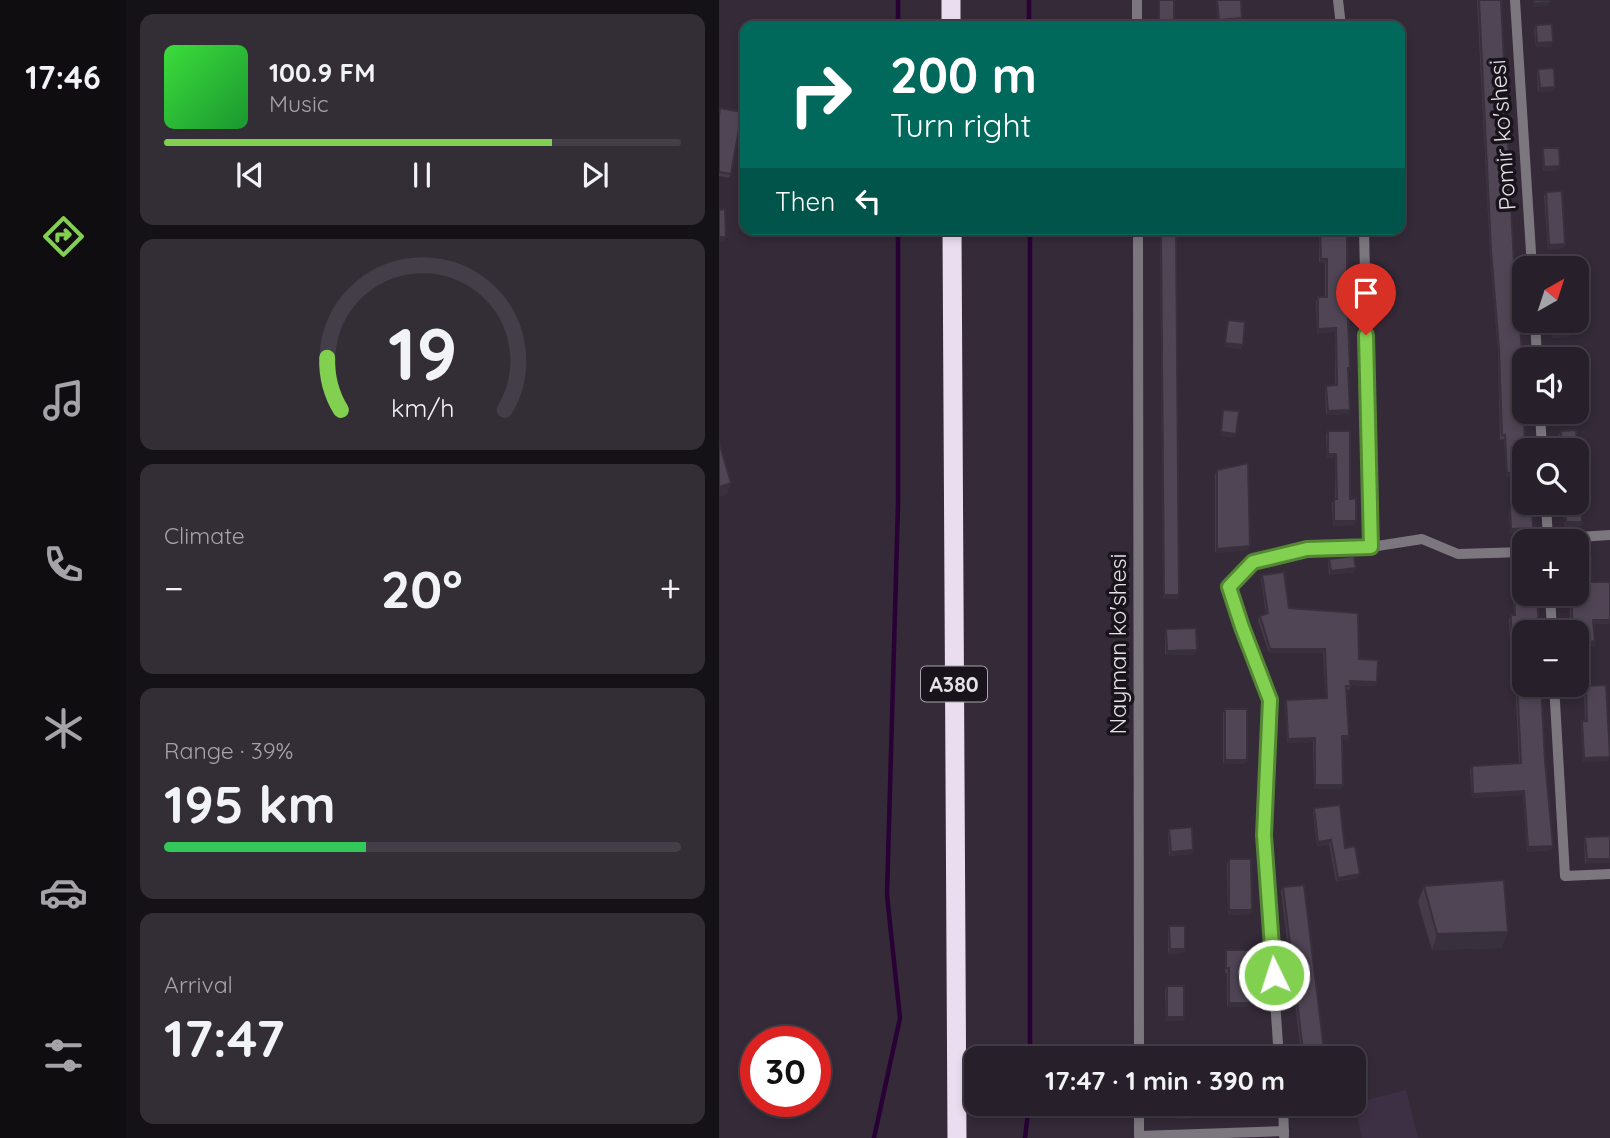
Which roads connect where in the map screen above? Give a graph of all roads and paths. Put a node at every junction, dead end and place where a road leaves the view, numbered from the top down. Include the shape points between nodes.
1 (951, 0) edge
2 (1137, 0) edge
3 (1338, 0) edge
4 (1515, 0) edge
5 (951, 21) edge
6 (1137, 21) edge
7 (1340, 21) edge
8 (952, 235) edge
9 (1138, 235) edge
10 (1364, 235) edge
11 (1531, 256) edge
12 (1610, 535) edge
13 (1589, 537) edge
14 (1371, 547) junction
15 (1512, 552) edge
16 (1555, 697) edge
17 (1610, 874) edge
18 (1139, 1046) edge
19 (1279, 1046) edge
20 (1139, 1116) edge
21 (1283, 1116) edge
22 (1284, 1135) edge
23 (957, 1138) edge

1 - 5 highway
2 - 6 street
3 - 7 street
4 - 11 street, Pomir ko'shesi
8 - 23 highway, A380
9 - 18 street, Nayman ko'shesi
10 - 14 street
12 - 13 street
14 - 15 street via 1423,539 1457,554
14 - 19 street via 1307,549 1253,562 1229,587 1270,700 1264,835
16 - 17 street via 1565,876
20 - 22 street via 1139,1136
21 - 22 street

